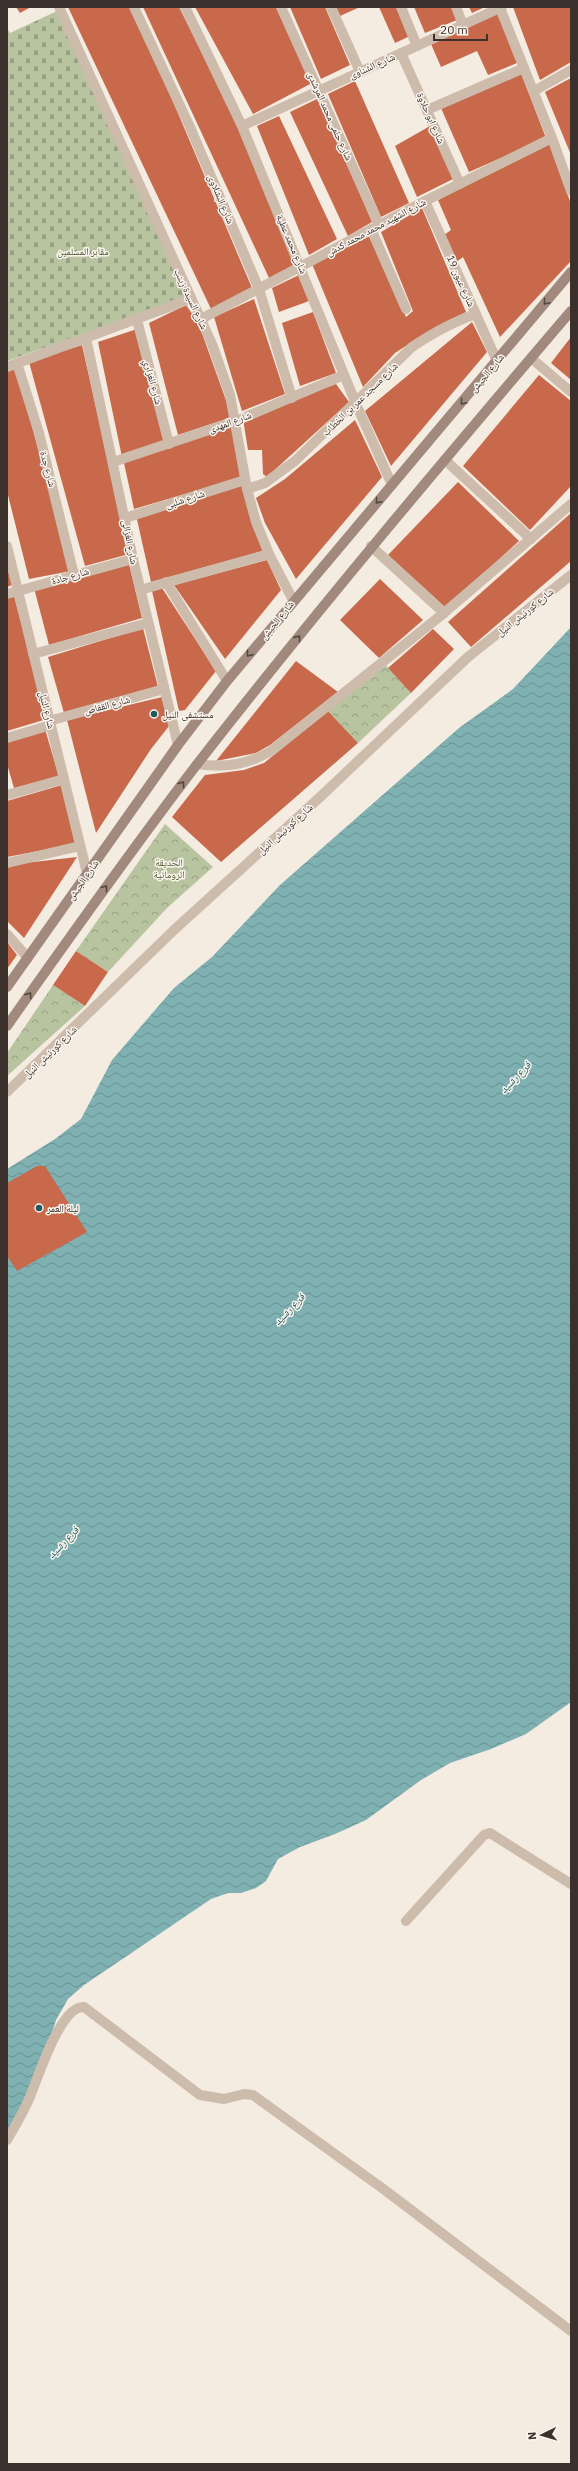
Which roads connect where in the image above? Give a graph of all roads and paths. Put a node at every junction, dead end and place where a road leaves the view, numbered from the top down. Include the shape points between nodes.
1 (59, 7) edge
2 (134, 7) edge
3 (184, 7) edge
4 (281, 7) edge
5 (331, 7) edge
6 (401, 7) edge
7 (456, 7) edge
8 (501, 8) edge
9 (463, 25) junction
10 (417, 46) junction
11 (401, 53) junction
12 (524, 68) junction
13 (571, 70) edge
14 (360, 72) junction
15 (318, 90) junction
16 (534, 91) junction
17 (427, 110) junction
18 (242, 126) junction
19 (552, 138) junction
20 (460, 184) junction
21 (571, 191) edge
22 (425, 201) junction
23 (375, 227) junction
24 (302, 267) junction
25 (571, 272) edge
26 (259, 289) junction
27 (190, 299) junction
28 (406, 309) dead end
29 (571, 312) edge
30 (476, 314) junction
31 (201, 319) junction
32 (137, 320) junction
33 (86, 338) junction
34 (531, 358) junction
35 (497, 361) junction
36 (17, 363) junction
37 (7, 367) edge
38 (344, 375) junction
39 (571, 392) edge
40 (292, 398) junction
41 (356, 404) junction
42 (236, 420) junction
43 (169, 444) junction
44 (445, 460) junction
45 (113, 462) junction
46 (246, 485) junction
47 (392, 485) junction
48 (571, 504) edge
49 (125, 518) junction
50 (531, 539) junction
51 (7, 546) edge
52 (371, 546) junction
53 (269, 554) junction
54 (133, 558) junction
55 (74, 575) junction
56 (571, 575) edge
57 (166, 582) junction
58 (140, 590) junction
59 (18, 591) junction
60 (7, 594) edge
61 (293, 600) junction
62 (444, 612) junction
63 (148, 623) junction
64 (33, 654) junction
65 (227, 681) junction
66 (164, 689) junction
67 (50, 723) junction
68 (7, 738) edge
69 (178, 745) junction
70 (197, 764) junction
71 (64, 779) junction
72 (7, 794) edge
73 (80, 846) junction
74 (7, 863) edge
75 (87, 873) junction
76 (7, 934) edge
77 (28, 958) junction
78 (7, 987) edge
79 (7, 1026) edge
80 (7, 1092) edge
81 (571, 1884) edge
82 (406, 1921) dead end
83 (7, 2140) edge
84 (571, 2331) edge

1 - 27 street, شارع السيدة زينب
2 - 26 street, شارع البشلاوى via 190,127
3 - 18 street, شارع محمد عطية
4 - 15 street, شارع حلمى محمد المرشدى
5 - 14 street
6 - 10 street
7 - 9 street
8 - 9 street, شارع الشناوى
8 - 12 street
9 - 10 street, شارع الشناوى
10 - 11 street, شارع الشناوى
11 - 14 street, شارع الشناوى
11 - 17 street, شارع ابو حلاوة
12 - 16 street
12 - 17 street
13 - 16 street
14 - 15 street, شارع الشناوى
15 - 18 street, شارع الشناوى
15 - 23 street, شارع حلمى محمد المرشدى
16 - 19 street
17 - 20 street, شارع ابو حلاوة
18 - 24 street, شارع محمد عطية
19 - 20 street, شارع الشهيد محمد محمد كدش
19 - 21 street
20 - 22 street, شارع الشهيد محمد محمد كدش
22 - 23 street, شارع الشهيد محمد محمد كدش
22 - 30 street, شارع عيون 19
23 - 24 street, شارع الشهيد محمد محمد كدش
23 - 28 street, شارع حلمى محمد المرشدى
24 - 26 street, شارع الشهيد محمد محمد كدش
24 - 38 street, شارع محمد عطية
25 -> 35 main road, شارع الجيش
26 - 31 street, شارع الشهيد محمد محمد كدش
26 - 40 street, شارع البشلاوى
27 - 31 street, شارع السيدة زينب
27 - 32 street
29 - 34 main road
30 - 35 street, شارع عيون 19
30 - 41 street, شارع مسجد عمر بن الخطاب via 432,333 412,347
31 - 42 street, شارع السيدة زينب via 222,369
32 - 33 street
32 - 43 street, شارع الغزاري
33 - 36 street
33 - 45 street, شارع الغزالى
34 - 39 street
34 - 44 main road
35 -> 47 main road, شارع الجيش
36 - 37 street
36 - 55 street, شارع جدة via 39,433
38 - 40 street, شارع المهدى
38 - 41 street, شارع محمد عطية
40 - 42 street, شارع المهدى
41 - 46 street, شارع مسجد عمر بن الخطاب via 281,473
41 - 47 street, شارع محمد عطية
42 - 43 street, شارع المهدى
42 - 46 street, شارع السيدة زينب
43 - 45 street, شارع المهدى
44 - 50 street
44 - 52 main road
45 - 49 street, شارع الغزالى
46 - 49 street, شارع شلبى
46 - 53 street, شارع السيدة زينب
47 -> 61 main road, شارع الجيش
48 - 50 street
49 - 54 street, شارع الغزالى
50 - 62 street
51 - 59 street, شارع النيل
52 - 62 street
70 -> 52 main road
53 - 57 street
53 - 61 street, شارع السيدة زينب
54 - 55 street, شارع جادة
54 - 58 street, شارع الغزالى
55 - 59 street, شارع جادة
56 - 80 street, شارع كورنيش النيل via 468,658 174,930
57 - 58 street
57 - 65 street
58 - 63 street, شارع الغزالى
59 - 60 street, شارع جادة
59 - 64 street, شارع النيل
61 -> 65 main road, شارع الجيش
62 - 70 street via 258,759 228,766
63 - 64 street
63 - 66 street, شارع الغزالى
64 - 67 street, شارع النيل
65 - 69 main road, شارع الجيش
66 - 67 street, شارع القفاص
66 - 69 street, شارع الغزالى
67 - 68 street, شارع القفاص
67 - 71 street, شارع النيل
69 - 75 main road, شارع الجيش
79 -> 70 main road via 100,894
71 - 72 street
71 - 73 street, شارع النيل
73 - 74 street
73 - 75 street, شارع النيل
75 - 77 main road, شارع الجيش
76 - 77 street
77 - 78 main road, شارع الجيش
81 - 82 street via 493,1834 486,1834
83 - 84 street via 29,2098 45,2055 68,2018 77,2008 84,2007 200,2095 224,2099 244,2094 253,2095 382,2188

